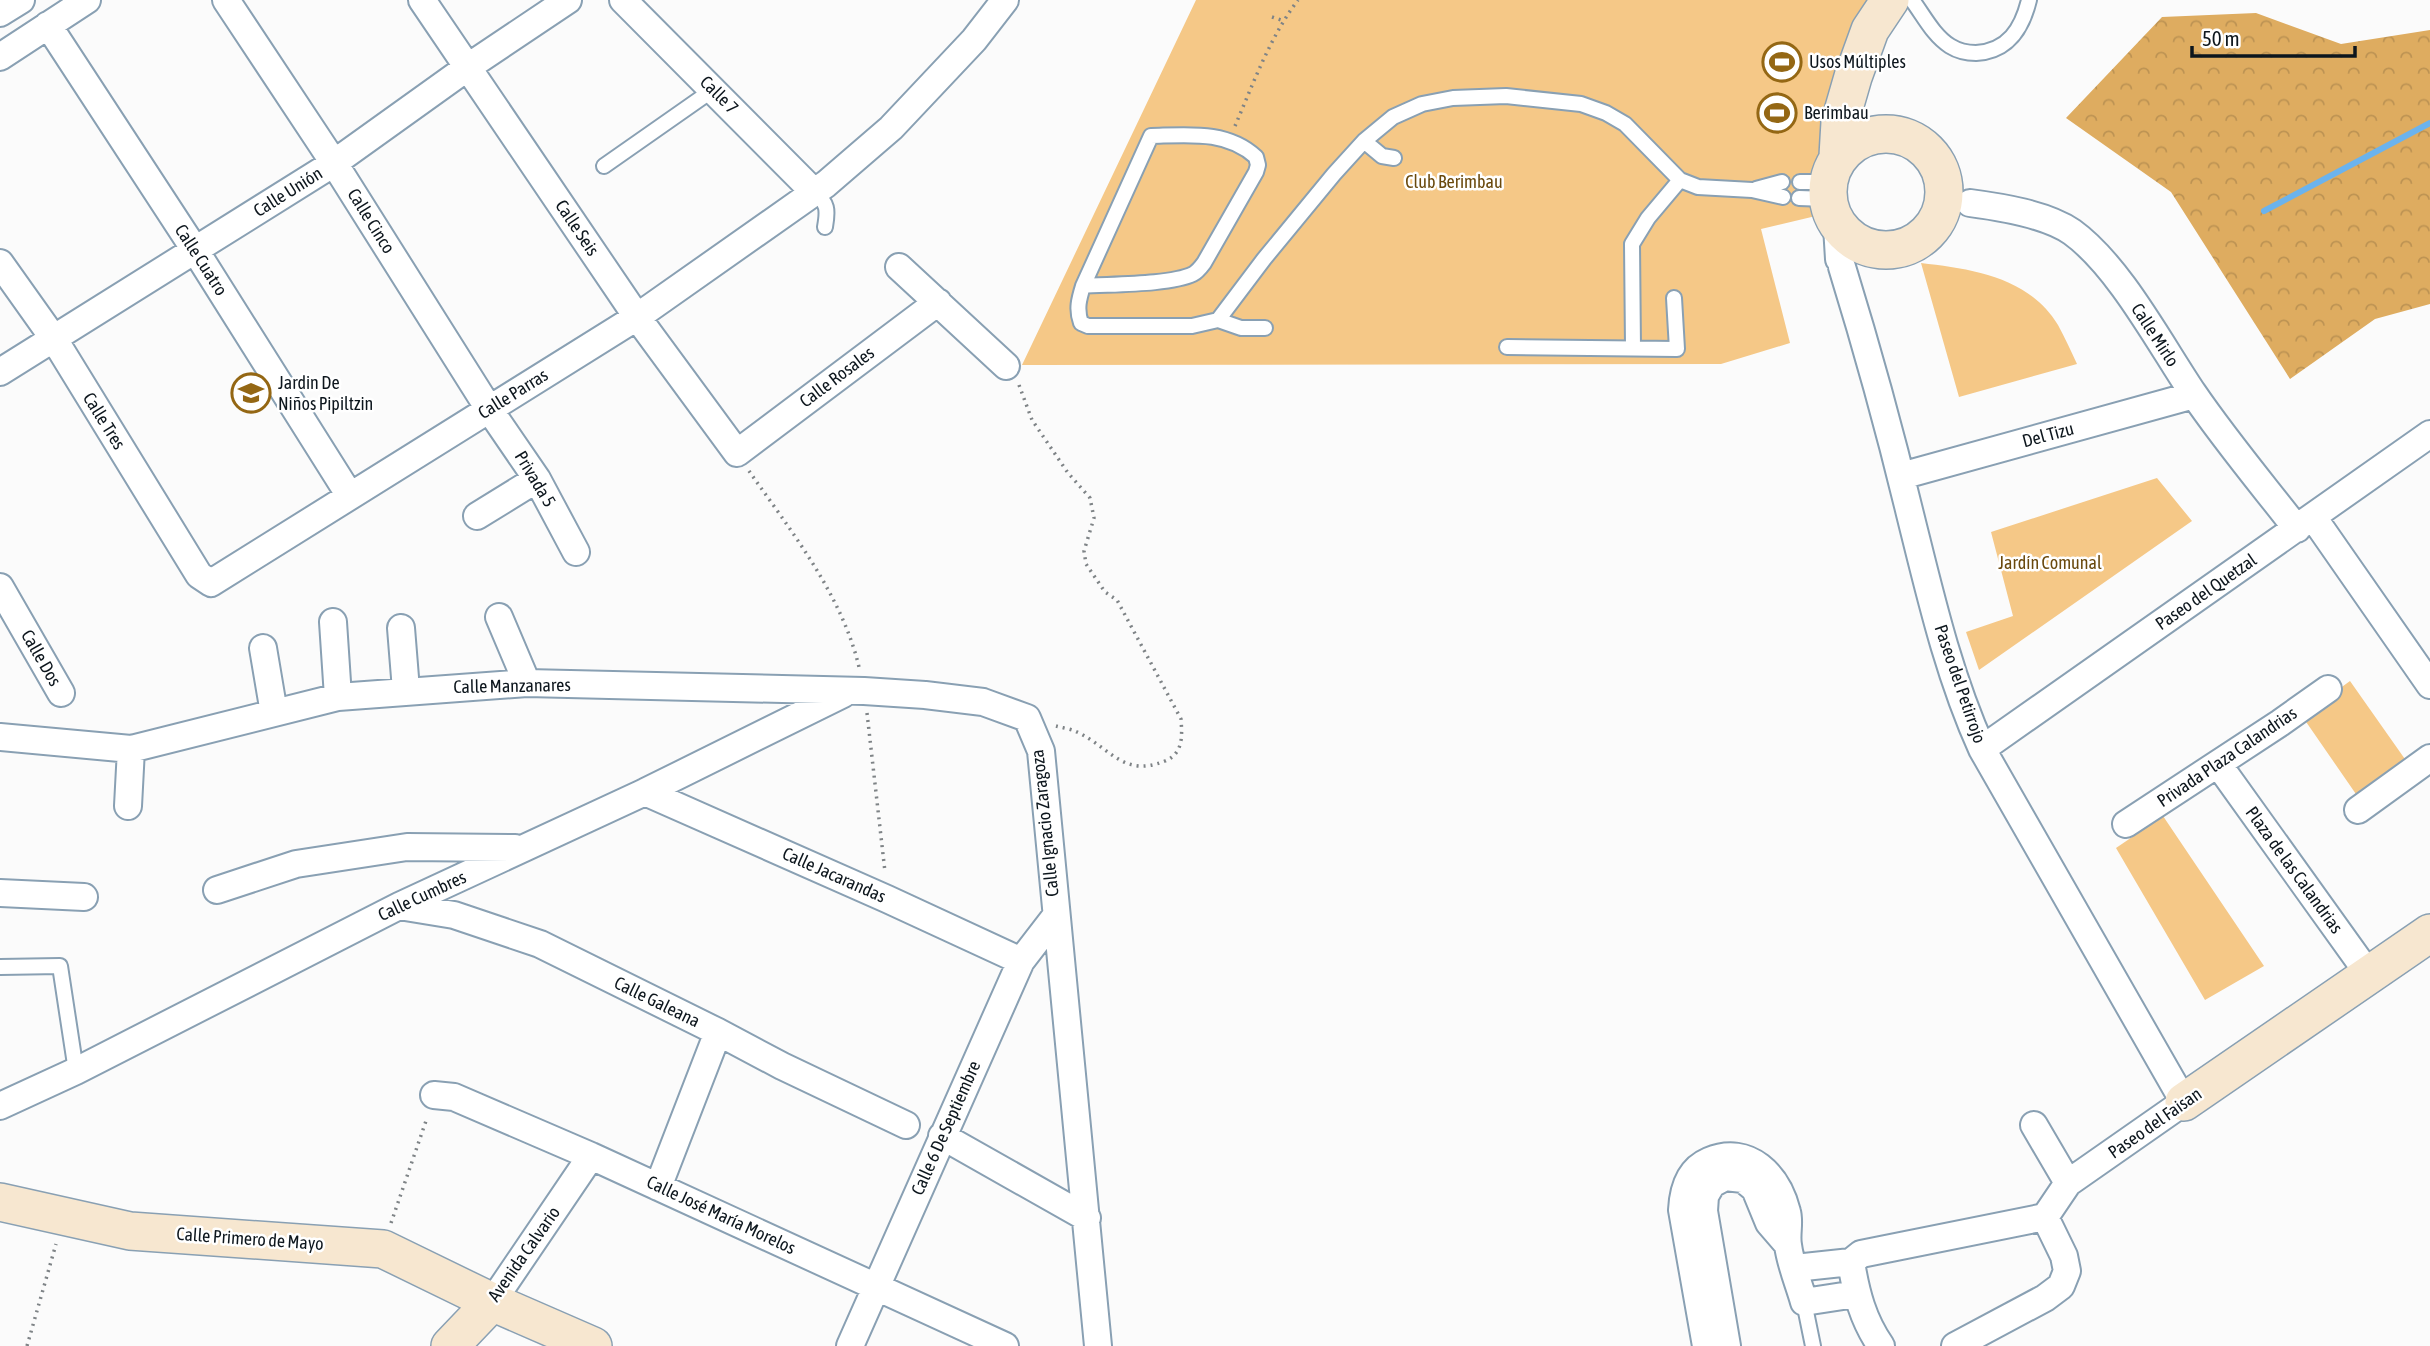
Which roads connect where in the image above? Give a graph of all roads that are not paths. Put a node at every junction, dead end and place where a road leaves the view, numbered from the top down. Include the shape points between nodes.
1 (22, 0) edge
2 (87, 0) edge
3 (226, 0) edge
4 (422, 0) edge
5 (568, 0) edge
6 (623, 0) edge
7 (1005, 0) edge
8 (1890, 0) edge
9 (1912, 0) edge
10 (2029, 0) edge
11 (0, 13) edge
12 (48, 25) junction
13 (0, 57) edge
14 (467, 67) junction
15 (713, 89) junction
16 (1364, 141) junction
17 (1394, 158) dead end
18 (334, 163) junction
19 (604, 166) dead end
20 (1680, 180) junction
21 (1783, 182) dead end
22 (1752, 190) junction
23 (814, 192) junction
24 (1783, 197) dead end
25 (1959, 201) junction
26 (1826, 209) junction
27 (825, 227) dead end
28 (195, 250) junction
29 (0, 263) edge
30 (899, 267) dead end
31 (1083, 286) junction
32 (1674, 298) dead end
33 (938, 302) junction
34 (637, 317) junction
35 (1218, 320) junction
36 (1265, 328) dead end
37 (54, 338) junction
38 (1507, 347) dead end
39 (1633, 347) junction
40 (1006, 366) road end
41 (0, 372) edge
42 (2194, 395) junction
43 (489, 409) junction
44 (2430, 434) edge
45 (737, 453) joint
46 (1901, 476) junction
47 (537, 479) junction
48 (350, 496) junction
49 (477, 516) dead end
50 (2305, 523) junction
51 (576, 552) dead end
52 (204, 580) joint
53 (0, 587) edge
54 (499, 617) dead end
55 (333, 622) dead end
56 (401, 628) dead end
57 (263, 648) dead end
58 (527, 683) junction
59 (2430, 685) edge
60 (2328, 689) dead end
61 (406, 690) junction
62 (847, 692) junction
63 (61, 693) dead end
64 (338, 696) junction
65 (274, 713) junction
66 (1027, 718) joint
67 (0, 737) edge
68 (131, 749) junction
69 (1982, 749) junction
70 (2430, 758) edge
71 (2218, 764) junction
72 (645, 792) junction
73 (128, 806) dead end
74 (2358, 810) dead end
75 (2126, 824) dead end
76 (524, 848) junction
77 (217, 890) dead end
78 (0, 892) edge
79 (84, 897) dead end
80 (399, 906) junction
81 (1055, 917) junction
82 (2430, 933) edge
83 (1021, 961) junction
84 (0, 967) edge
85 (2370, 976) junction
86 (718, 1032) junction
87 (76, 1070) junction
88 (434, 1095) road end
89 (2184, 1102) junction
90 (0, 1106) edge
91 (906, 1125) dead end
92 (2034, 1125) dead end
93 (942, 1136) junction
94 (591, 1156) junction
95 (2068, 1184) junction
96 (658, 1187) junction
97 (0, 1202) edge
98 (2045, 1217) junction
99 (1087, 1218) junction
100 (1791, 1257) junction
101 (1856, 1258) junction
102 (877, 1287) junction
103 (1856, 1294) junction
104 (492, 1302) junction
105 (1804, 1302) junction
106 (450, 1346) edge
107 (593, 1346) edge
108 (850, 1346) edge
109 (1005, 1346) edge
110 (1098, 1346) edge
111 (1706, 1346) edge
112 (1727, 1346) edge
113 (1813, 1346) edge
114 (1881, 1346) edge
115 (1955, 1346) edge

1 - 11 street
2 - 12 street
3 - 18 street, Calle Cinco
4 - 14 street, Calle Seis
5 - 14 street, Calle Unión
6 - 15 street, Calle 7
7 - 23 street, Calle Parras via 891,128
8 - 26 street via 1870,30 1853,77 1840,122
9 - 10 lane via 1936,35 1952,48 1970,53 1990,52 2009,42 2022,24
12 - 13 street
12 - 28 street, Calle Cuatro
14 - 18 street, Calle Unión
14 - 34 street, Calle Seis
15 - 19 lane
15 - 23 street, Calle 7
16 - 17 lane via 1382,156
16 - 20 lane via 1393,117 1422,104 1453,98 1506,96 1581,104 1625,124
16 - 35 lane
18 - 28 street, Calle Unión
18 - 43 street, Calle Cinco
20 - 22 lane via 1717,190
20 - 39 lane via 1632,244
21 - 22 lane
22 - 24 lane
23 - 27 lane via 825,200
23 - 34 street, Calle Parras
25 - 26 street via 1924,237 1905,248 1878,250 1853,241
25 - 26 street via 1937,162 1921,145 1900,135 1877,134 1856,141
25 - 42 street, Calle Mirlo via 2012,210 2070,230 2127,292
26 - 46 street, Paseo del Petirrojo
28 - 37 street, Calle Unión
28 - 48 street, Calle Cuatro
29 - 37 street, Calle Tres
30 - 33 street
31 - 31 lane via 1151,136 1207,134 1256,158 1256,172 1195,273 1141,283
31 - 35 lane via 1077,305 1081,323 1088,326 1192,326
32 - 39 lane via 1676,349
33 - 40 street
33 - 45 street, Calle Rosales
34 - 43 street, Calle Parras
34 - 45 street, Calle Seis
35 - 36 lane via 1241,328
37 - 41 street, Calle Unión
37 - 52 street, Calle Tres
38 - 39 lane
42 - 46 street, Del Tizu
42 - 50 street, Calle Mirlo
43 - 47 street, Privada 5
43 - 48 street, Calle Parras
44 - 50 street, Paseo del Quetzal
46 - 69 street, Paseo del Petirrojo via 1948,663
47 - 49 street
47 - 51 street, Privada 5
48 - 52 street, Calle Parras via 211,583
50 - 59 street, Calle Mirlo
50 - 69 street, Paseo del Quetzal
53 - 63 street, Calle Dos
54 - 58 street
55 - 64 street
56 - 61 street
57 - 65 street
58 - 61 street, Calle Manzanares
58 - 62 street, Calle Manzanares
60 - 71 street, Privada Plaza Calandrias
61 - 64 street, Calle Manzanares
62 - 66 street, Calle Manzanares via 983,702
62 - 72 street, Calle Cumbres
64 - 65 street, Calle Manzanares
65 - 68 street, Calle Manzanares
66 - 81 street, Calle Ignacio Zaragoza via 1041,751
67 - 68 street, Calle Manzanares
68 - 73 street
69 - 89 street, Paseo del Petirrojo
70 - 74 street
71 - 75 street, Privada Plaza Calandrias
71 - 85 street, Plaza de las Calandrias
72 - 76 street, Calle Cumbres
72 - 83 street, Calle Jacarandas
76 - 77 street via 407,847 296,864
76 - 80 street, Calle Cumbres
78 - 79 street
80 - 86 street, Calle Galeana via 454,915 540,944
80 - 87 street, Calle Cumbres
81 - 83 street, Calle 6 De Septiembre
81 - 99 street, Calle Ignacio Zaragoza
82 - 85 street, Paseo del Faisan
83 - 93 street, Calle 6 De Septiembre
84 - 87 lane via 60,966
85 - 89 street, Paseo del Faisan
86 - 91 street, Calle Galeana
86 - 96 street
87 - 90 street, Calle Cumbres
88 - 94 street, Calle José María Morelos via 454,1097
89 - 95 street, Paseo del Faisan
92 - 95 street
93 - 99 street
93 - 102 street, Calle 6 De Septiembre
94 - 96 street, Calle José María Morelos
94 - 104 street, Avenida Calvario
95 - 98 street, Paseo del Faisan
96 - 102 street, Calle José María Morelos
97 - 104 street, Calle Primero de Mayo via 130,1231 383,1249
98 - 101 street
98 - 115 street via 2064,1256 2067,1270 2061,1286
99 - 110 street, Calle Ignacio Zaragoza
100 - 101 street
100 - 105 street
100 - 111 street via 1788,1213 1772,1176 1760,1164 1728,1156 1708,1161 1693,1173 1683,1190 1682,1210
100 - 112 street via 1769,1223 1755,1189 1743,1179 1725,1177 1712,1184 1704,1210
101 - 103 street
102 - 108 street, Calle 6 De Septiembre
102 - 109 street, Calle José María Morelos
103 - 105 street
103 - 114 street
104 - 106 street, Avenida Calvario
104 - 107 street, Calle Primero de Mayo
105 - 113 lane

